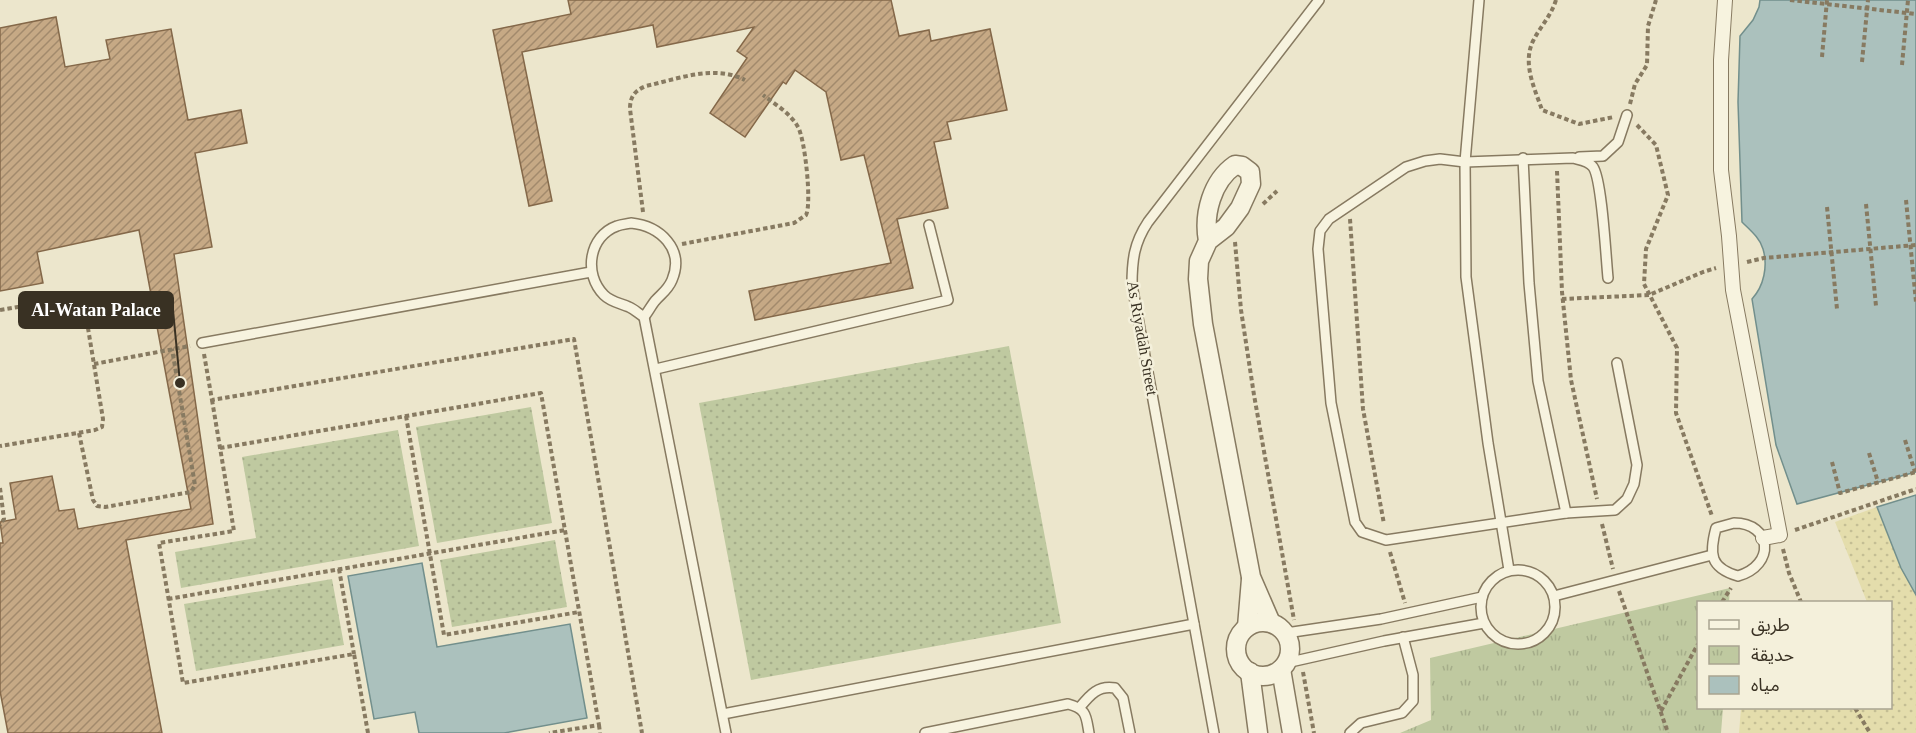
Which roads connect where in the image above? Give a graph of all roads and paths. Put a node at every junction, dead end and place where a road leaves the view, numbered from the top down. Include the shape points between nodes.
1 (1319, 0) edge
2 (1479, 0) edge
3 (1557, 0) edge
4 (1656, 0) edge
5 (1725, 0) edge
6 (1790, 0) edge
7 (1868, 0) edge
8 (1908, 0) edge
9 (1827, 2) edge
10 (1867, 9) junction
11 (1907, 13) junction
12 (1916, 14) edge
13 (1822, 57) dead end
14 (1862, 62) dead end
15 (1902, 65) dead end
16 (745, 81) dead end
17 (763, 95) dead end
18 (1627, 115) junction
19 (1523, 158) junction
20 (1557, 158) junction
21 (1573, 158) junction
22 (1465, 162) junction
23 (1277, 191) dead end
24 (1906, 200) dead end
25 (1866, 204) dead end
26 (1260, 207) dead end
27 (1349, 207) junction
28 (1827, 207) dead end
29 (645, 224) junction
30 (929, 225) dead end
31 (1234, 239) dead end
32 (1208, 241) dead end
33 (1916, 245) edge
34 (670, 246) junction
35 (1731, 265) junction
36 (591, 272) junction
37 (1608, 278) dead end
38 (1649, 295) junction
39 (1562, 299) junction
40 (1916, 302) edge
41 (1876, 306) dead end
42 (1837, 309) dead end
43 (0, 310) edge
44 (644, 317) junction
45 (202, 343) junction
46 (172, 349) junction
47 (1617, 363) dead end
48 (94, 364) junction
49 (656, 369) junction
50 (212, 400) junction
51 (406, 416) junction
52 (79, 433) junction
53 (1905, 440) dead end
54 (0, 446) edge
55 (220, 448) junction
56 (1869, 453) dead end
57 (1832, 462) dead end
58 (1916, 472) edge
59 (1878, 482) junction
60 (0, 488) edge
61 (1916, 489) edge
62 (1599, 510) junction
63 (1566, 513) junction
64 (1501, 523) junction
65 (0, 525) edge
66 (1716, 528) junction
67 (565, 530) junction
68 (1779, 535) junction
69 (1763, 538) junction
70 (1386, 540) junction
71 (430, 553) junction
72 (1712, 555) junction
73 (339, 569) junction
74 (1509, 570) junction
75 (1251, 577) junction
76 (1615, 580) junction
77 (1554, 596) junction
78 (1482, 597) junction
79 (168, 599) junction
80 (1801, 601) edge
81 (579, 612) junction
82 (1408, 614) junction
83 (1484, 623) junction
84 (1194, 624) junction
85 (1246, 627) junction
86 (1284, 629) junction
87 (1403, 637) junction
88 (1697, 646) edge
89 (354, 654) junction
90 (1289, 664) junction
91 (1250, 672) junction
92 (1080, 707) junction
93 (1856, 709) edge
94 (1661, 711) junction
95 (723, 714) junction
96 (599, 725) junction
97 (368, 733) edge
98 (549, 733) edge
99 (600, 733) edge
100 (642, 733) edge
101 (726, 733) edge
102 (925, 733) edge
103 (1089, 733) edge
104 (1130, 733) edge
105 (1214, 733) edge
106 (1258, 733) edge
107 (1292, 733) edge
108 (1314, 733) edge
109 (1350, 733) edge
110 (1668, 733) edge
111 (1870, 733) edge

1 - 84 lane, As Riyadah Street via 1148,222 1133,255 1132,285
2 - 22 lane
3 - 18 path via 1532,43 1529,73 1542,110 1579,124
4 - 18 path via 1648,26 1647,65 1635,84
5 - 35 street via 1720,60 1721,170
6 - 9 path
7 - 10 path
8 - 11 path
9 - 10 path
9 - 13 path
10 - 11 path
10 - 14 path
11 - 12 path
11 - 15 path
16 - 29 path via 728,73 709,72 646,86 633,94 630,109
17 - 34 path via 793,119 802,136 810,204 806,215 794,223
18 - 21 lane via 1618,142 1603,156
18 - 38 path via 1656,145 1668,195 1646,249 1644,284
19 - 20 lane
19 - 22 lane
19 - 63 lane via 1538,381
20 - 21 lane
20 - 39 path
21 - 37 lane via 1594,168
22 - 27 lane via 1440,159 1406,167
22 - 64 lane via 1466,277
23 - 26 path
24 - 40 path
25 - 41 path
27 - 70 path via 1363,409
27 - 70 lane via 1329,219 1320,231 1318,249 1331,403 1355,522 1362,532
28 - 42 path
29 - 34 lane via 657,230
29 - 36 lane via 618,225 608,231 594,249
30 - 49 lane via 948,300
31 - 86 path
32 - 75 street via 1199,261 1203,324
33 - 35 path via 1764,258
34 - 44 lane via 676,266 673,280
35 - 38 path via 1703,272
35 - 68 street
36 - 44 lane via 604,295
36 - 45 lane
38 - 39 path
38 - 66 path via 1677,348 1676,413
39 - 62 path via 1571,381
43 - 48 path via 80,298
44 - 49 lane
45 - 46 path
45 - 50 path
46 - 48 path
46 - 52 path via 195,482 191,492 97,506
47 - 62 lane via 1637,465 1627,499 1615,510
48 - 52 path via 103,423 95,430
49 - 95 lane
50 - 55 path
50 - 100 path via 574,339
51 - 55 path
51 - 67 path via 542,393
51 - 71 path
52 - 54 path
53 - 58 path
55 - 79 path via 234,531 159,543
56 - 59 path
57 - 59 path via 1840,493
58 - 59 path
60 - 65 path via 4,519
61 - 68 path
62 - 63 lane
62 - 76 path
63 - 64 lane
64 - 70 lane
64 - 74 lane
66 - 69 lane via 1742,523 1751,525
66 - 72 lane
67 - 71 path
67 - 81 path
68 - 69 street
68 - 80 path
69 - 72 lane via 1764,555 1754,570 1746,574 1738,576 1722,570
70 - 82 path
71 - 73 path
71 - 81 path via 444,635
72 - 76 lane
73 - 79 path
73 - 89 path
74 - 77 lane via 1520,569 1542,577
74 - 78 lane via 1491,580
75 - 85 street
75 - 86 street
76 - 77 lane
76 - 94 path
77 - 83 lane via 1553,620 1538,639 1514,644 1491,633
78 - 82 lane
78 - 83 lane
79 - 89 path via 183,683
81 - 96 path
82 - 86 lane
83 - 87 lane
84 - 95 lane
84 - 105 lane, As Riyadah Street
85 - 86 street via 1262,621
85 - 91 street via 1236,650
86 - 90 street via 1290,648
87 - 90 lane
87 - 109 lane via 1413,675 1413,700 1402,713 1361,723
88 - 94 path
89 - 97 path
90 - 91 street via 1266,675
90 - 107 street
90 - 108 path
91 - 106 street
92 - 102 lane via 1068,704
92 - 103 lane via 1087,717
92 - 104 lane via 1094,691 1115,688 1123,698
93 - 111 path
94 - 110 path
95 - 101 lane
96 - 98 path
96 - 99 path

